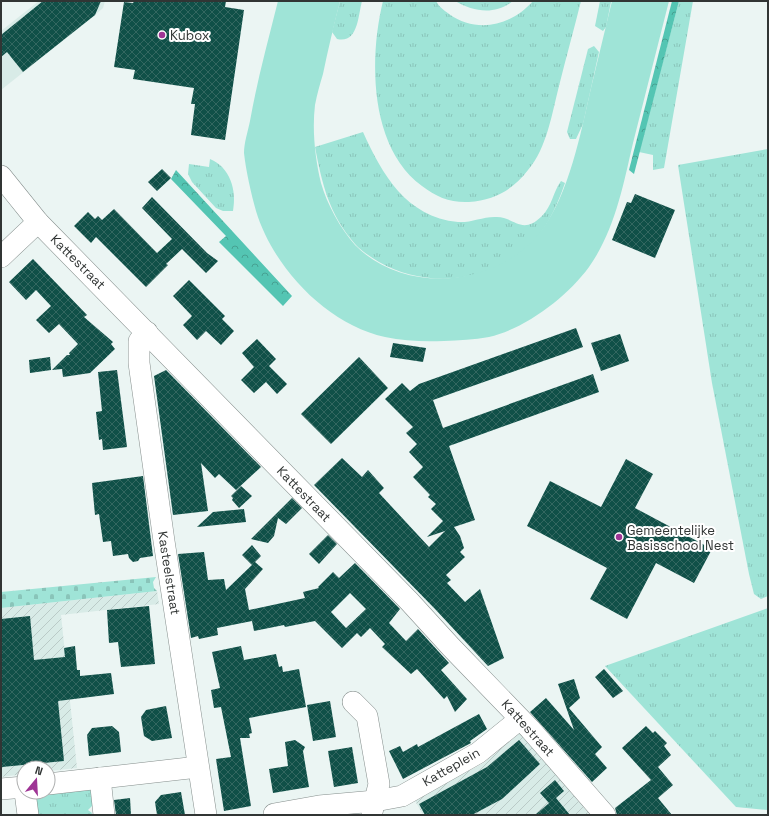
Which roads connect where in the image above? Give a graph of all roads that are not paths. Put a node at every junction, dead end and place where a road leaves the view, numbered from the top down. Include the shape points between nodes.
1 (1, 176) edge
2 (38, 222) junction
3 (1, 257) edge
4 (146, 332) junction
5 (353, 702) dead end
6 (520, 719) junction
7 (198, 767) junction
8 (100, 778) junction
9 (56, 783) edge
10 (16, 788) edge
11 (1, 789) edge
12 (26, 800) edge
13 (374, 808) edge
14 (331, 810) edge
15 (274, 814) dead end
16 (28, 815) edge
17 (104, 815) edge
18 (206, 815) edge
19 (605, 815) edge

1 - 2 street, Kattestraat
2 - 3 street
2 - 4 street, Kattestraat
4 - 6 street, Kattestraat via 409,601
4 - 7 street, Kasteelstraat via 139,341 139,362
5 - 13 street via 367,716 379,784
6 - 13 street, Katteplein via 478,753 402,796
6 - 19 street, Kattestraat
7 - 8 street
7 - 18 street, Kasteelstraat
8 - 9 street
8 - 17 street
10 - 11 street
12 - 16 street
13 - 14 street, Katteplein
14 - 15 street, Katteplein

